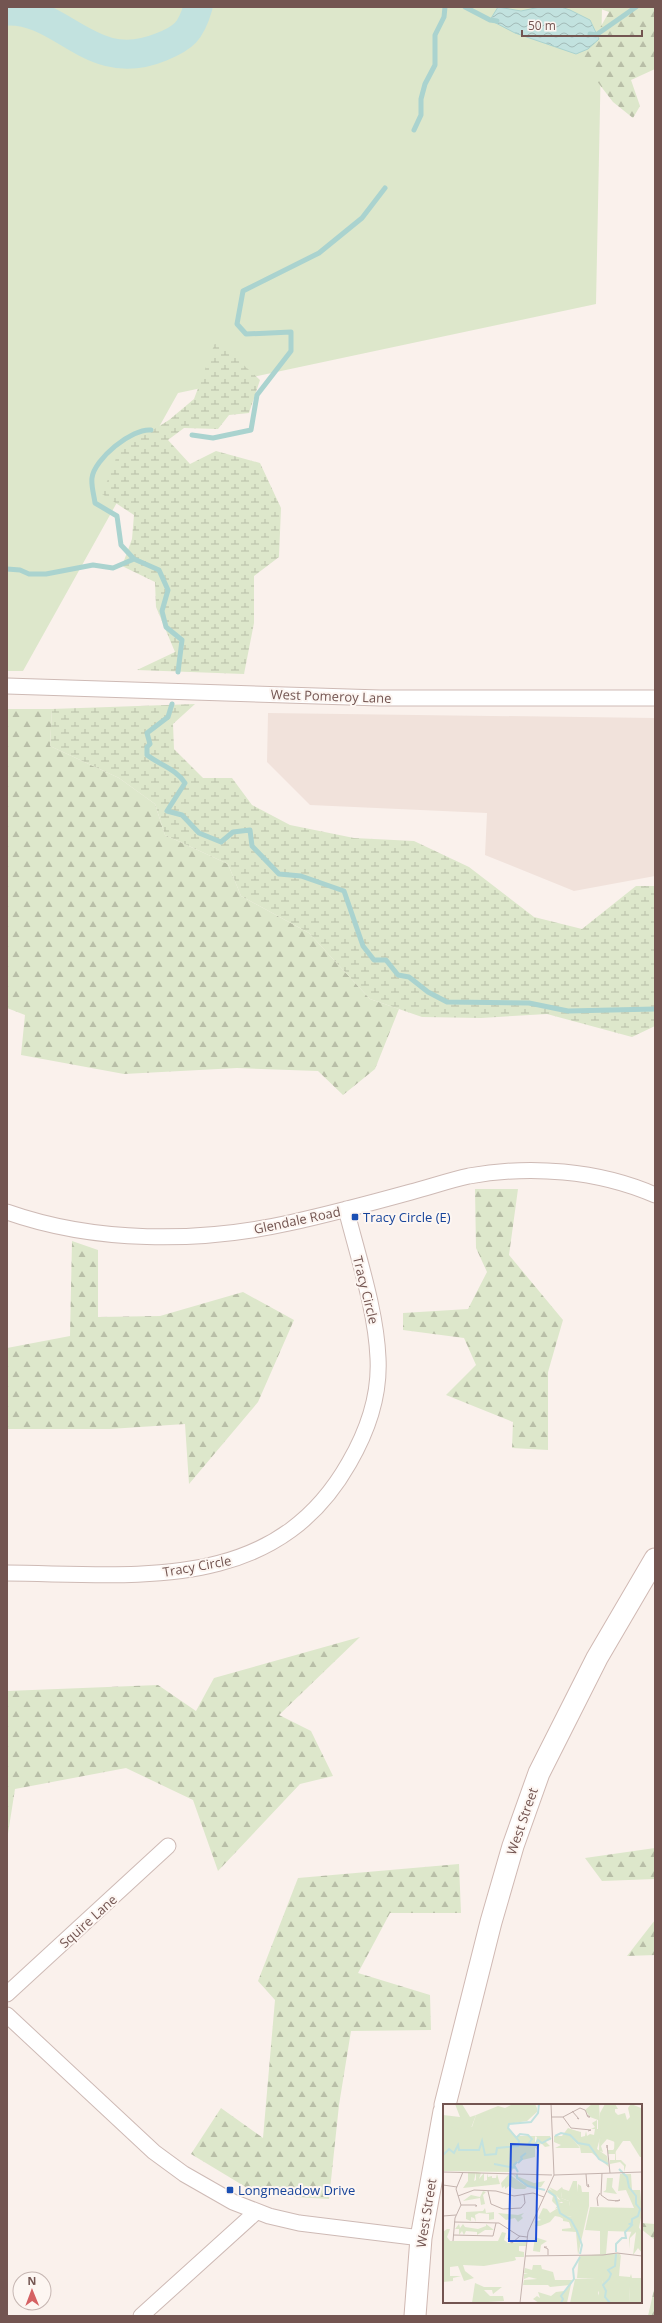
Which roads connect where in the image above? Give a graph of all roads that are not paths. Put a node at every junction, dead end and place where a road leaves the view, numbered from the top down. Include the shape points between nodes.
1 (7, 686) edge
2 (655, 698) edge
3 (655, 1195) edge
4 (346, 1210) junction
5 (7, 1212) edge
6 (655, 1559) edge
7 (7, 1573) edge
8 (168, 1846) dead end
9 (7, 1994) edge
10 (7, 2015) edge
11 (445, 2104) edge
12 (443, 2116) edge
13 (256, 2212) junction
14 (421, 2238) junction
15 (141, 2316) edge
16 (415, 2316) edge

1 - 2 street, West Pomeroy Lane via 380,698
3 - 4 street, Glendale Road via 611,1180 529,1170 469,1176
4 - 5 street, Glendale Road via 287,1224 211,1236 112,1235 26,1219
4 - 7 street, Tracy Circle via 376,1333 378,1367 374,1404 361,1442 341,1478 316,1509 285,1536 251,1555 223,1564 152,1574
6 - 11 main road, West Street via 597,1658 539,1773 513,1846 493,1914
8 - 9 street, Squire Lane
10 - 13 street via 170,2165 233,2202
12 - 14 main road, West Street
13 - 14 street via 311,2225
13 - 15 street
14 - 16 main road, West Street

